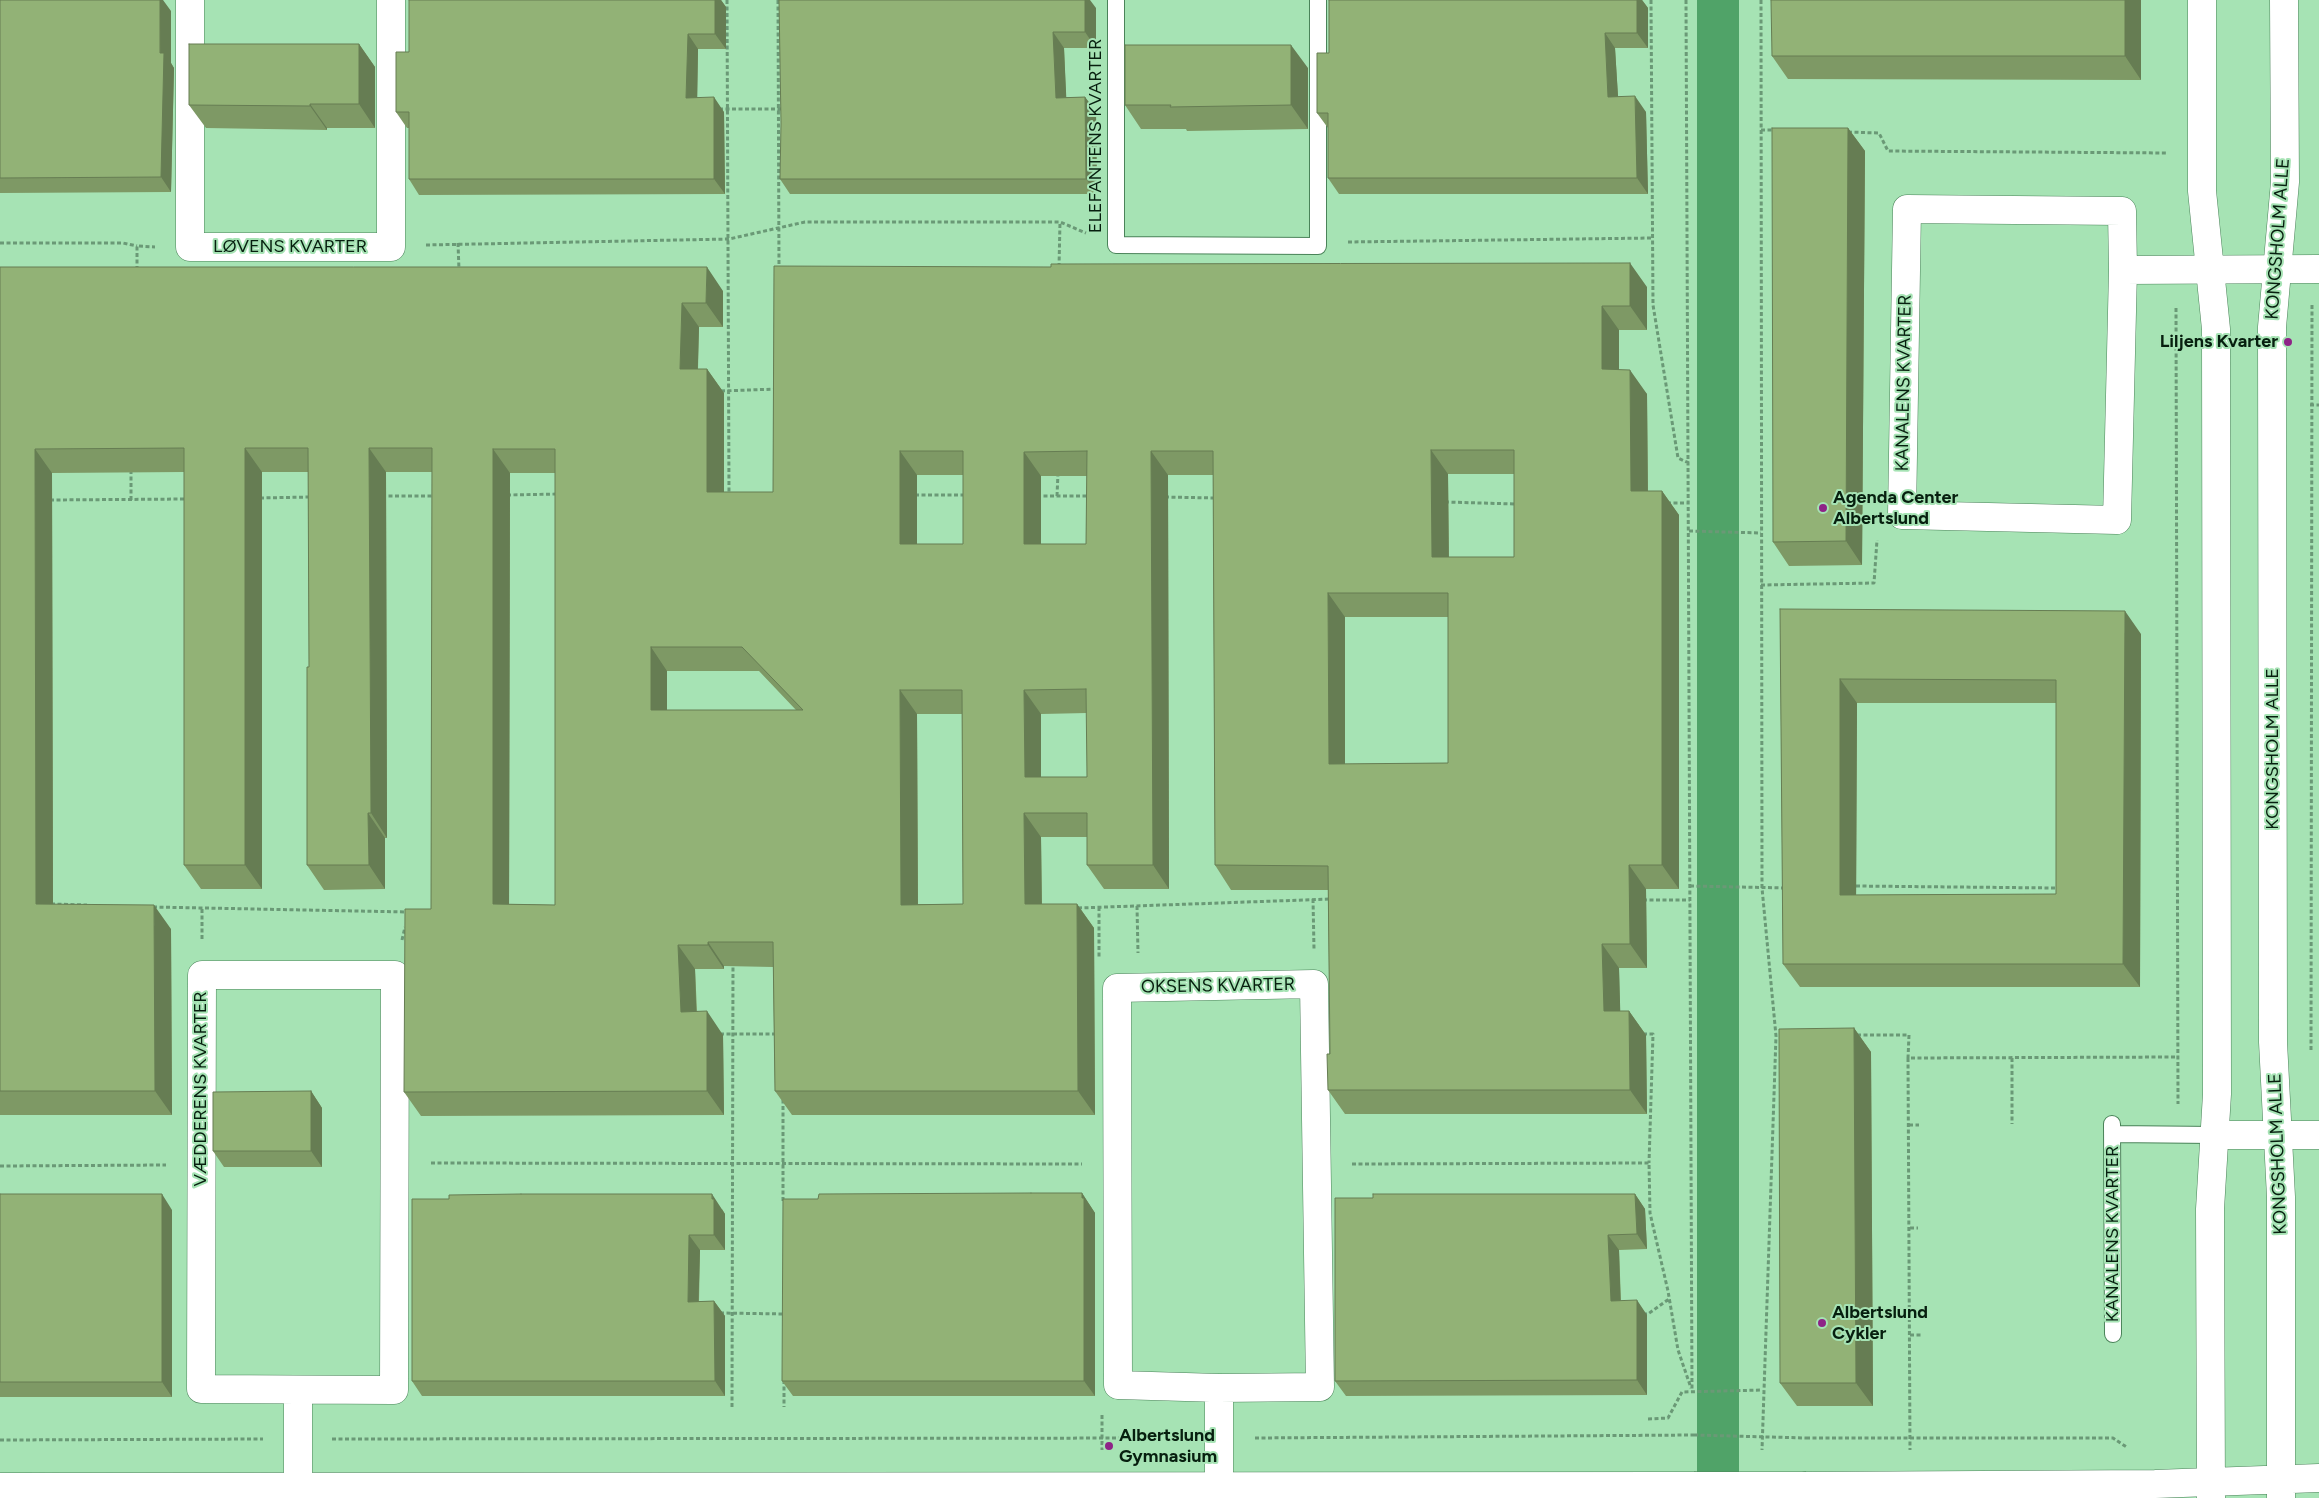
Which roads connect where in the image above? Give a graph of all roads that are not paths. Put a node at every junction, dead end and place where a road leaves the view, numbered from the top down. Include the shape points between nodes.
1 (190, 0) edge
2 (391, 0) edge
3 (1116, 0) edge
4 (1318, 0) edge
5 (2202, 0) edge
6 (2284, 0) edge
7 (2210, 269) junction
8 (2277, 269) junction
9 (2316, 269) edge
10 (2123, 270) junction
11 (2278, 1134) junction
12 (2319, 1134) edge
13 (2215, 1135) junction
14 (2113, 1334) dead end
15 (1219, 1388) junction
16 (298, 1390) junction
17 (2319, 1478) edge
18 (0, 1487) edge
19 (2282, 1489) edge
20 (2211, 1490) edge
21 (298, 1492) edge
22 (1219, 1492) edge

1 - 2 street, LØVENS KVARTER via 190,247 391,247
3 - 4 lane, ELEFANTENS KVARTER via 1116,245 1318,246
5 - 7 street via 2202,191
6 - 8 street, KONGSHOLM ALLE via 2285,182
7 - 8 street
7 - 10 street
7 - 13 street via 2216,329 2218,836
8 - 9 street
8 - 11 street, KONGSHOLM ALLE via 2272,337 2273,1042
10 - 10 street, KANALENS KVARTER via 2122,211 1907,209 1902,515 2117,520
11 - 12 street
11 - 13 street
11 - 19 street, KONGSHOLM ALLE
13 - 14 lane, KANALENS KVARTER via 2112,1129
13 - 20 street via 2210,1209
15 - 15 street, OKSENS KVARTER via 1320,1387 1314,984 1117,988 1118,1386
15 - 22 street
16 - 16 street, VÆDDERENS KVARTER via 394,1390 395,975 202,975 201,1389
16 - 21 street
17 - 19 street
18 - 21 street
19 - 20 street
20 - 22 street, bridge via 1694,1486
21 - 22 street

